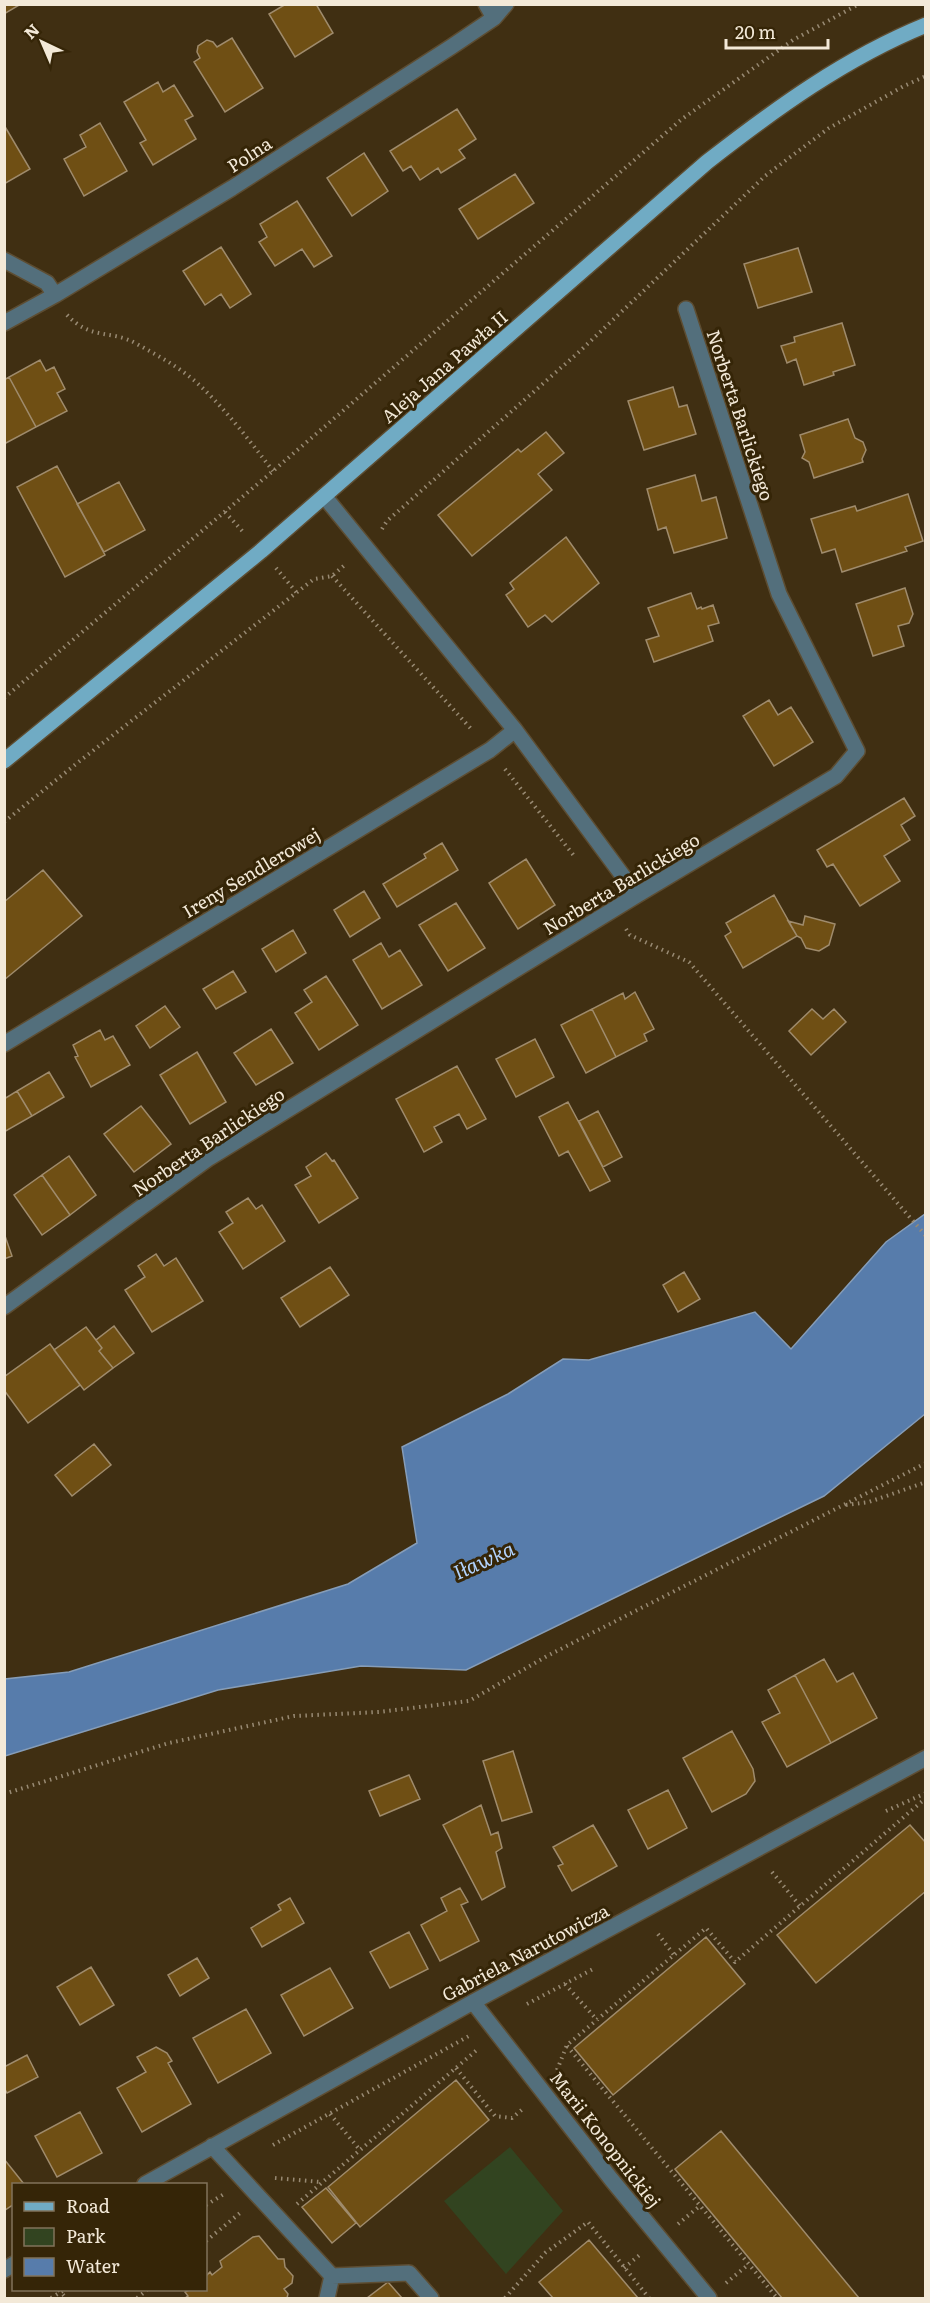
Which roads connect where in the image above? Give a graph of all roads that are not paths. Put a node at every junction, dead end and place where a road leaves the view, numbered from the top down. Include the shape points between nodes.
1 (486, 4) edge
2 (506, 4) edge
3 (494, 18) junction
4 (926, 25) edge
5 (4, 260) edge
6 (55, 296) junction
7 (686, 309) dead end
8 (4, 323) edge
9 (324, 496) junction
10 (515, 730) junction
11 (4, 761) edge
12 (637, 895) junction
13 (4, 1044) edge
14 (4, 1307) edge
15 (926, 1758) edge
16 (472, 2002) junction
17 (212, 2146) junction
18 (147, 2183) edge
19 (332, 2276) junction
20 (327, 2298) edge
21 (430, 2298) edge
22 (709, 2298) edge

1 - 3 street
2 - 3 street, Polna
3 - 6 street, Polna via 242,182
4 - 9 main road, Aleja Jana Pawła II via 889,40 779,106 707,162
5 - 6 street via 47,283
6 - 8 street, Polna
7 - 12 street, Norberta Barlickiego via 779,594 857,751 836,776
9 - 10 street
9 - 11 main road, Aleja Jana Pawła II
10 - 12 street
10 - 13 street, Ireny Sendlerowej via 490,750
12 - 14 street, Norberta Barlickiego via 210,1158
15 - 16 street, Gabriela Narutowicza
16 - 17 street, Gabriela Narutowicza
16 - 22 street, Marii Konopnickiej
17 - 18 street, Gabriela Narutowicza
17 - 19 street
19 - 20 street
19 - 21 street via 409,2273

